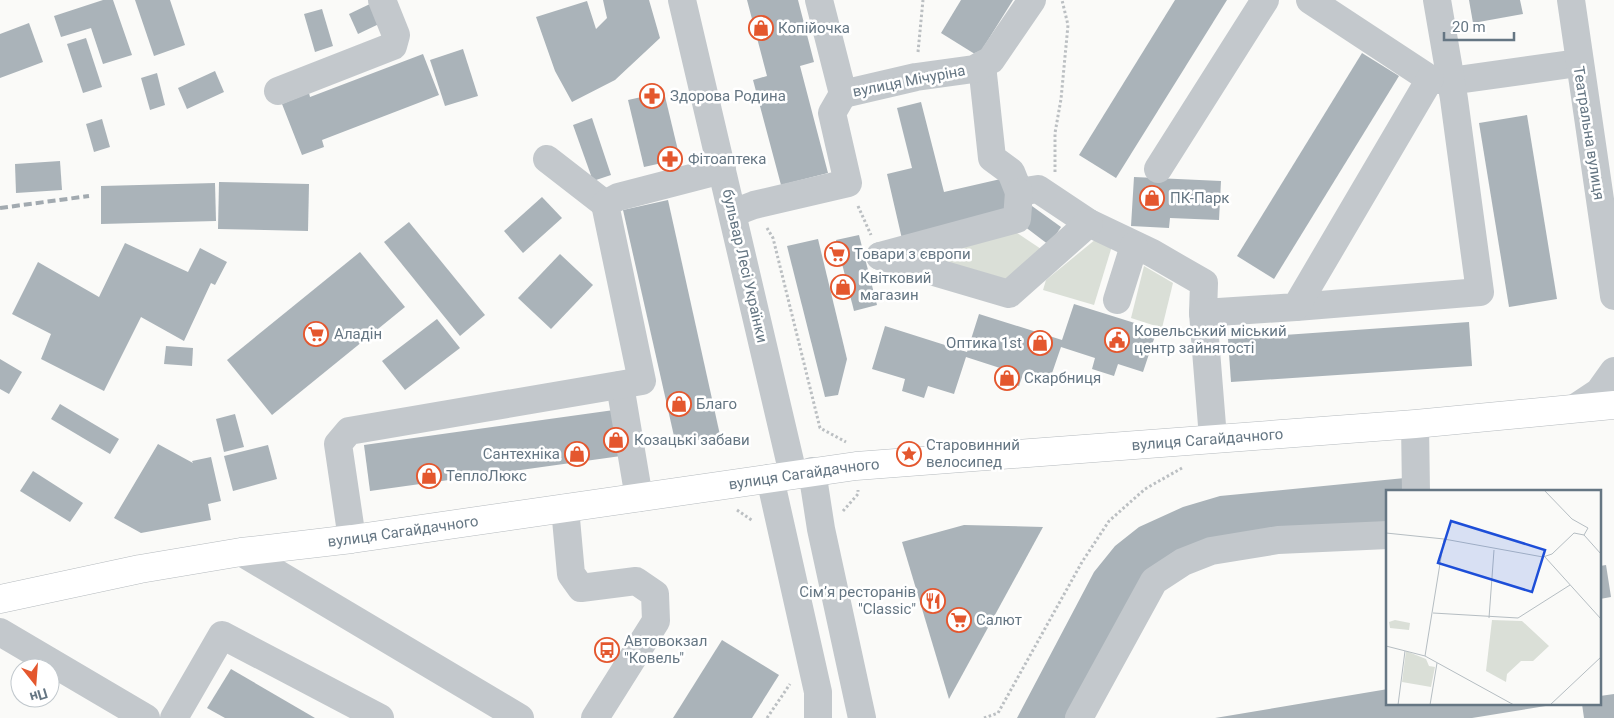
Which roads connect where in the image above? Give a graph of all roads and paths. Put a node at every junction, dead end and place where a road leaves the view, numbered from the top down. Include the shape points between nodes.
1 (382, 0) edge
2 (682, 0) edge
3 (924, 0) edge
4 (1032, 0) edge
5 (1062, 0) edge
6 (1265, 0) edge
7 (1310, 0) edge
8 (1437, 0) edge
9 (1570, 0) edge
10 (822, 3) edge
11 (1578, 63) junction
12 (982, 64) junction
13 (916, 77) junction
14 (1440, 80) junction
15 (278, 90) dead end
16 (843, 94) junction
17 (547, 159) dead end
18 (1158, 169) dead end
19 (722, 170) junction
20 (848, 183) junction
21 (1019, 192) junction
22 (1052, 200) junction
23 (605, 204) junction
24 (743, 209) junction
25 (1089, 223) junction
26 (1134, 246) junction
27 (880, 256) junction
28 (1614, 296) edge
29 (1117, 300) dead end
30 (1296, 307) junction
31 (1203, 313) junction
32 (1614, 371) edge
33 (620, 384) junction
34 (1614, 405) edge
35 (1575, 408) junction
36 (1415, 424) junction
37 (1213, 438) junction
38 (1187, 465) dead end
39 (856, 466) junction
40 (792, 474) junction
41 (1416, 490) edge
42 (639, 498) junction
43 (565, 508) junction
44 (736, 509) dead end
45 (838, 519) dead end
46 (758, 528) dead end
47 (1386, 535) edge
48 (352, 539) junction
49 (242, 552) junction
50 (0, 599) edge
51 (0, 632) edge
52 (791, 682) dead end
53 (146, 718) edge
54 (174, 718) edge
55 (380, 718) edge
56 (520, 718) edge
57 (594, 718) edge
58 (768, 718) edge
59 (818, 718) edge
60 (862, 718) edge
61 (984, 718) edge
62 (1079, 718) edge

1 - 15 street via 396,35 393,46
2 - 19 street, бульвар Лесі Українки
3 - 13 path
4 - 12 street, вулиця Мічуріна via 991,60
5 - 22 path via 1068,26 1062,99 1054,133 1056,166
6 - 18 street
7 - 14 street
8 - 14 street
9 - 11 street, Театральна вулиця
10 - 16 street
11 - 14 street
11 - 28 street, Театральна вулиця
12 - 13 street, вулиця Мічуріна
12 - 21 street via 992,158 1011,172
13 - 16 street, вулиця Мічуріна
14 - 30 street
14 - 30 street via 1480,292
16 - 20 street via 832,113
17 - 23 street
19 - 23 street via 618,197
19 - 24 street, бульвар Лесі Українки
20 - 24 street
20 - 27 path
21 - 22 street via 1038,188
21 - 27 street via 1018,219
22 - 25 street
23 - 33 street via 642,381
24 - 39 path via 773,238 820,428 849,444
24 - 40 street, бульвар Лесі Українки
25 - 26 street
25 - 27 street via 1009,294
26 - 29 street
26 - 31 street via 1152,252 1204,283
30 - 31 street
31 - 37 street
32 - 35 street via 1599,392
33 - 42 street
33 - 48 street via 349,431 338,444
34 - 35 main road, вулиця Сагайдачного
35 - 36 main road, вулиця Сагайдачного
36 - 37 main road, вулиця Сагайдачного
36 - 41 street
37 - 39 main road, вулиця Сагайдачного
38 - 61 path via 1145,489 1109,521 1082,562 998,713
39 - 40 main road, вулиця Сагайдачного
39 - 45 path via 858,494
40 - 42 main road, вулиця Сагайдачного
40 - 59 street, бульвар Лесі Українки via 818,692
40 - 60 street, бульвар Лесі Українки via 821,528
42 - 43 main road, вулиця Сагайдачного
43 - 48 main road, вулиця Сагайдачного
43 - 57 street via 571,574 581,588 636,581 655,594 656,621
44 - 46 path via 750,517
47 - 62 street via 1278,540 1211,550 1183,562 1154,581
48 - 49 main road, вулиця Сагайдачного
49 - 50 main road, вулиця Сагайдачного
49 - 56 street
51 - 53 street
52 - 58 path
54 - 55 street via 222,635

